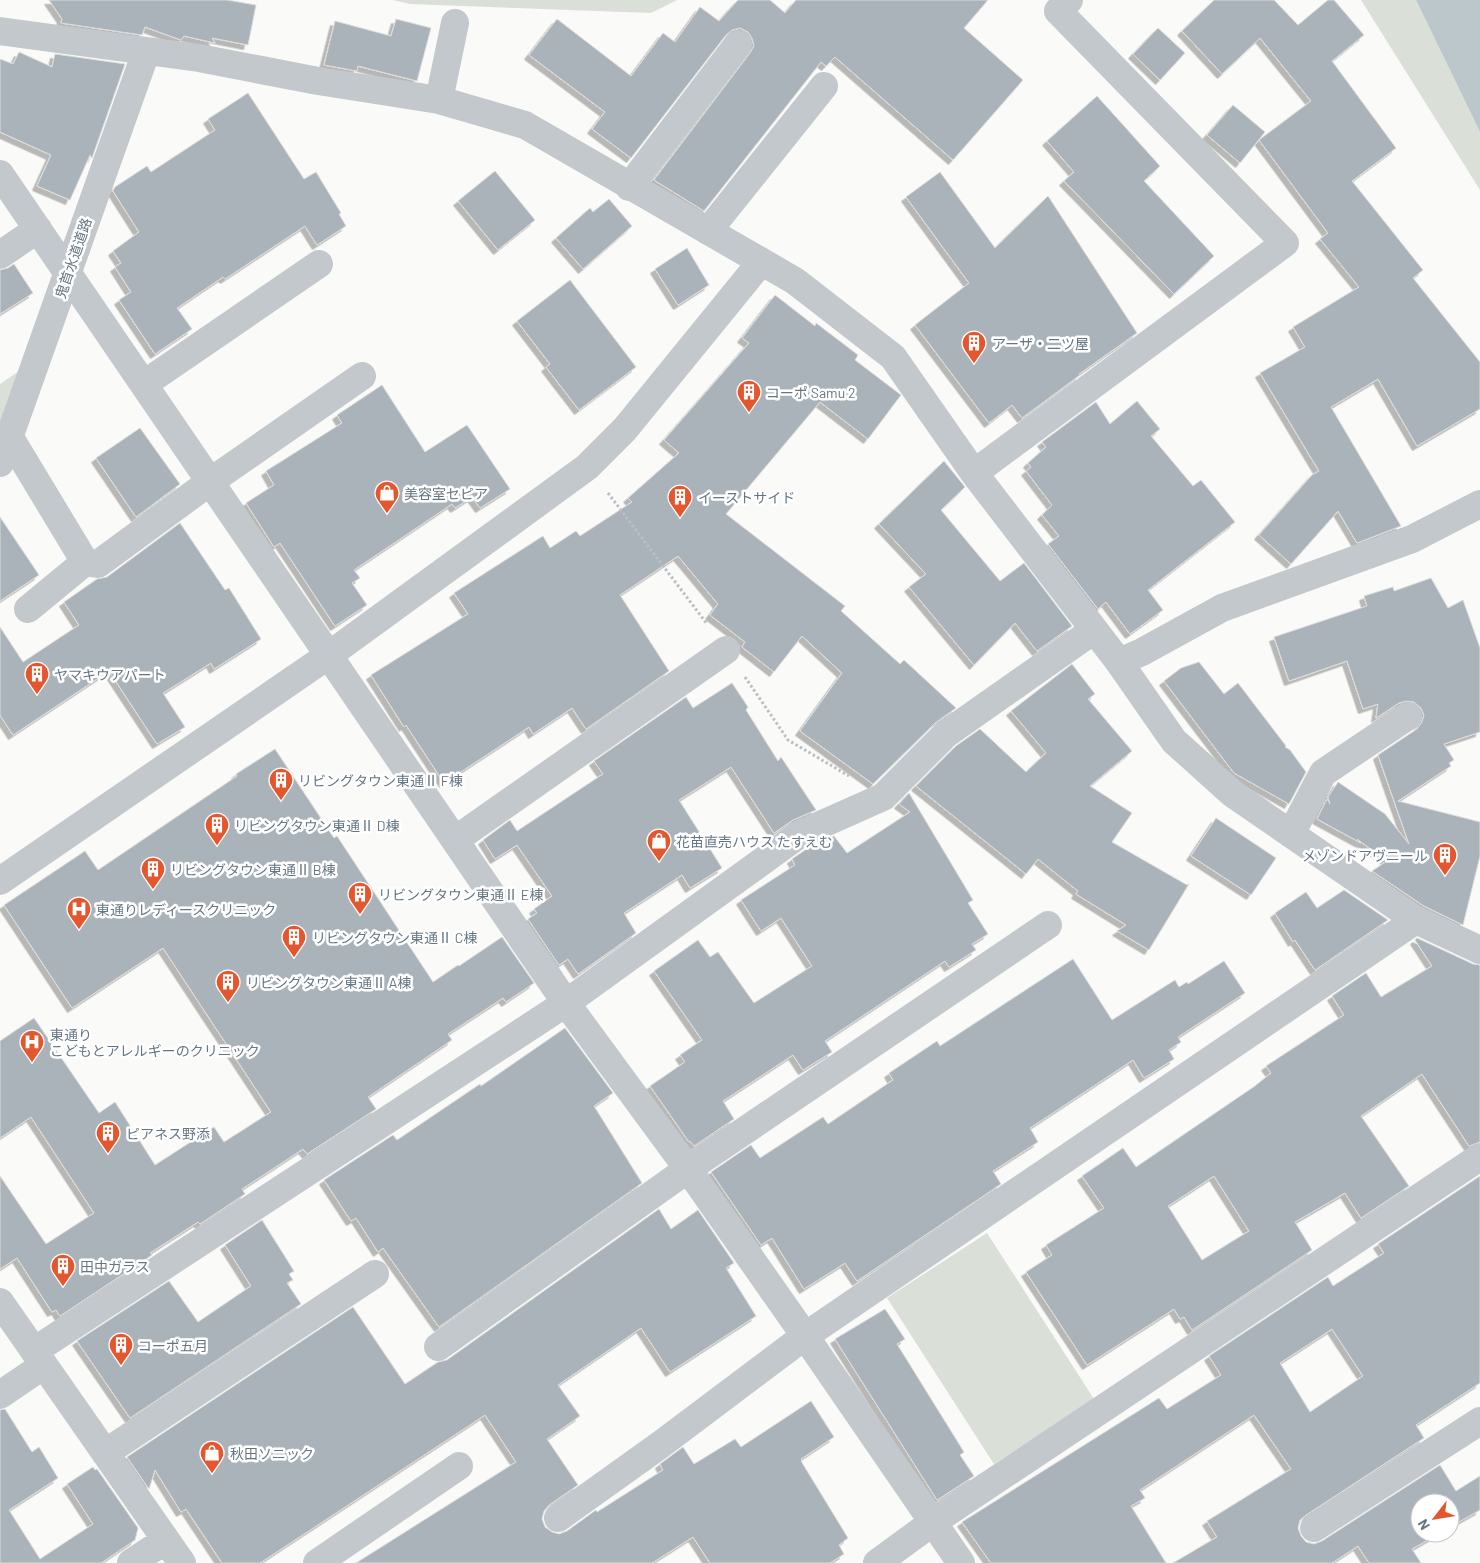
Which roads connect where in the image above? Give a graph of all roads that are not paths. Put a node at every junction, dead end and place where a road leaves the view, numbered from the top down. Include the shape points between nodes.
1 (1070, 0) edge
2 (455, 23) dead end
3 (0, 31) edge
4 (738, 44) dead end
5 (146, 52) junction
6 (824, 86) dead end
7 (439, 100) junction
8 (0, 174) edge
9 (629, 187) junction
10 (38, 228) junction
11 (708, 232) junction
12 (0, 255) edge
13 (761, 262) junction
14 (319, 264) dead end
15 (68, 271) junction
16 (362, 376) dead end
17 (144, 384) junction
18 (10, 436) junction
19 (0, 463) edge
20 (974, 473) junction
21 (211, 481) junction
22 (1480, 504) edge
23 (85, 562) junction
24 (28, 609) dead end
25 (1094, 630) junction
26 (726, 650) dead end
27 (329, 656) junction
28 (1119, 662) junction
29 (1408, 716) dead end
30 (1291, 834) junction
31 (455, 840) junction
32 (0, 881) edge
33 (1416, 920) junction
34 (1048, 925) dead end
35 (1480, 950) edge
36 (566, 1002) junction
37 (1480, 1157) edge
38 (688, 1169) junction
39 (375, 1274) dead end
40 (0, 1302) edge
41 (805, 1336) junction
42 (438, 1347) dead end
43 (39, 1358) junction
44 (0, 1395) edge
45 (1480, 1421) edge
46 (105, 1453) junction
47 (459, 1466) dead end
48 (558, 1518) dead end
49 (933, 1522) junction
50 (1314, 1528) dead end
51 (166, 1540) junction
52 (132, 1563) edge
53 (182, 1563) edge
54 (316, 1563) edge
55 (877, 1563) edge
56 (961, 1563) edge

1 - 20 street via 1058,11 1285,243
2 - 7 street
3 - 5 street
4 - 9 street
5 - 7 street via 199,58
5 - 15 street, 鬼首水道道路
6 - 11 street
7 - 9 street via 525,125
8 - 10 street
9 - 11 street
10 - 12 street
10 - 15 street
11 - 13 street
13 - 20 street via 795,281 893,358
13 - 27 street via 625,429 588,467
14 - 17 street
15 - 17 street
15 - 18 street, 鬼首水道道路
16 - 21 street
17 - 21 street
18 - 19 street, 鬼首水道道路
18 - 23 street
20 - 25 street
21 - 23 street via 98,564
21 - 27 street
22 - 28 street via 1412,539 1222,608
23 - 24 street
25 - 28 street
25 - 36 street via 946,734 883,797 800,834
26 - 31 street
27 - 31 street
27 - 32 street
28 - 30 street via 1174,741 1232,794
29 - 30 street via 1323,773
30 - 33 street
31 - 36 street
33 - 35 street
33 - 41 street
34 - 38 street
36 - 38 street
36 - 43 street
37 - 49 street
38 - 41 street
38 - 42 street
39 - 46 street
40 - 43 street
41 - 48 street
41 - 49 street
43 - 44 street
43 - 46 street
45 - 50 street
46 - 51 street
47 - 54 street
49 - 55 street
49 - 56 street
51 - 52 street
51 - 53 street

